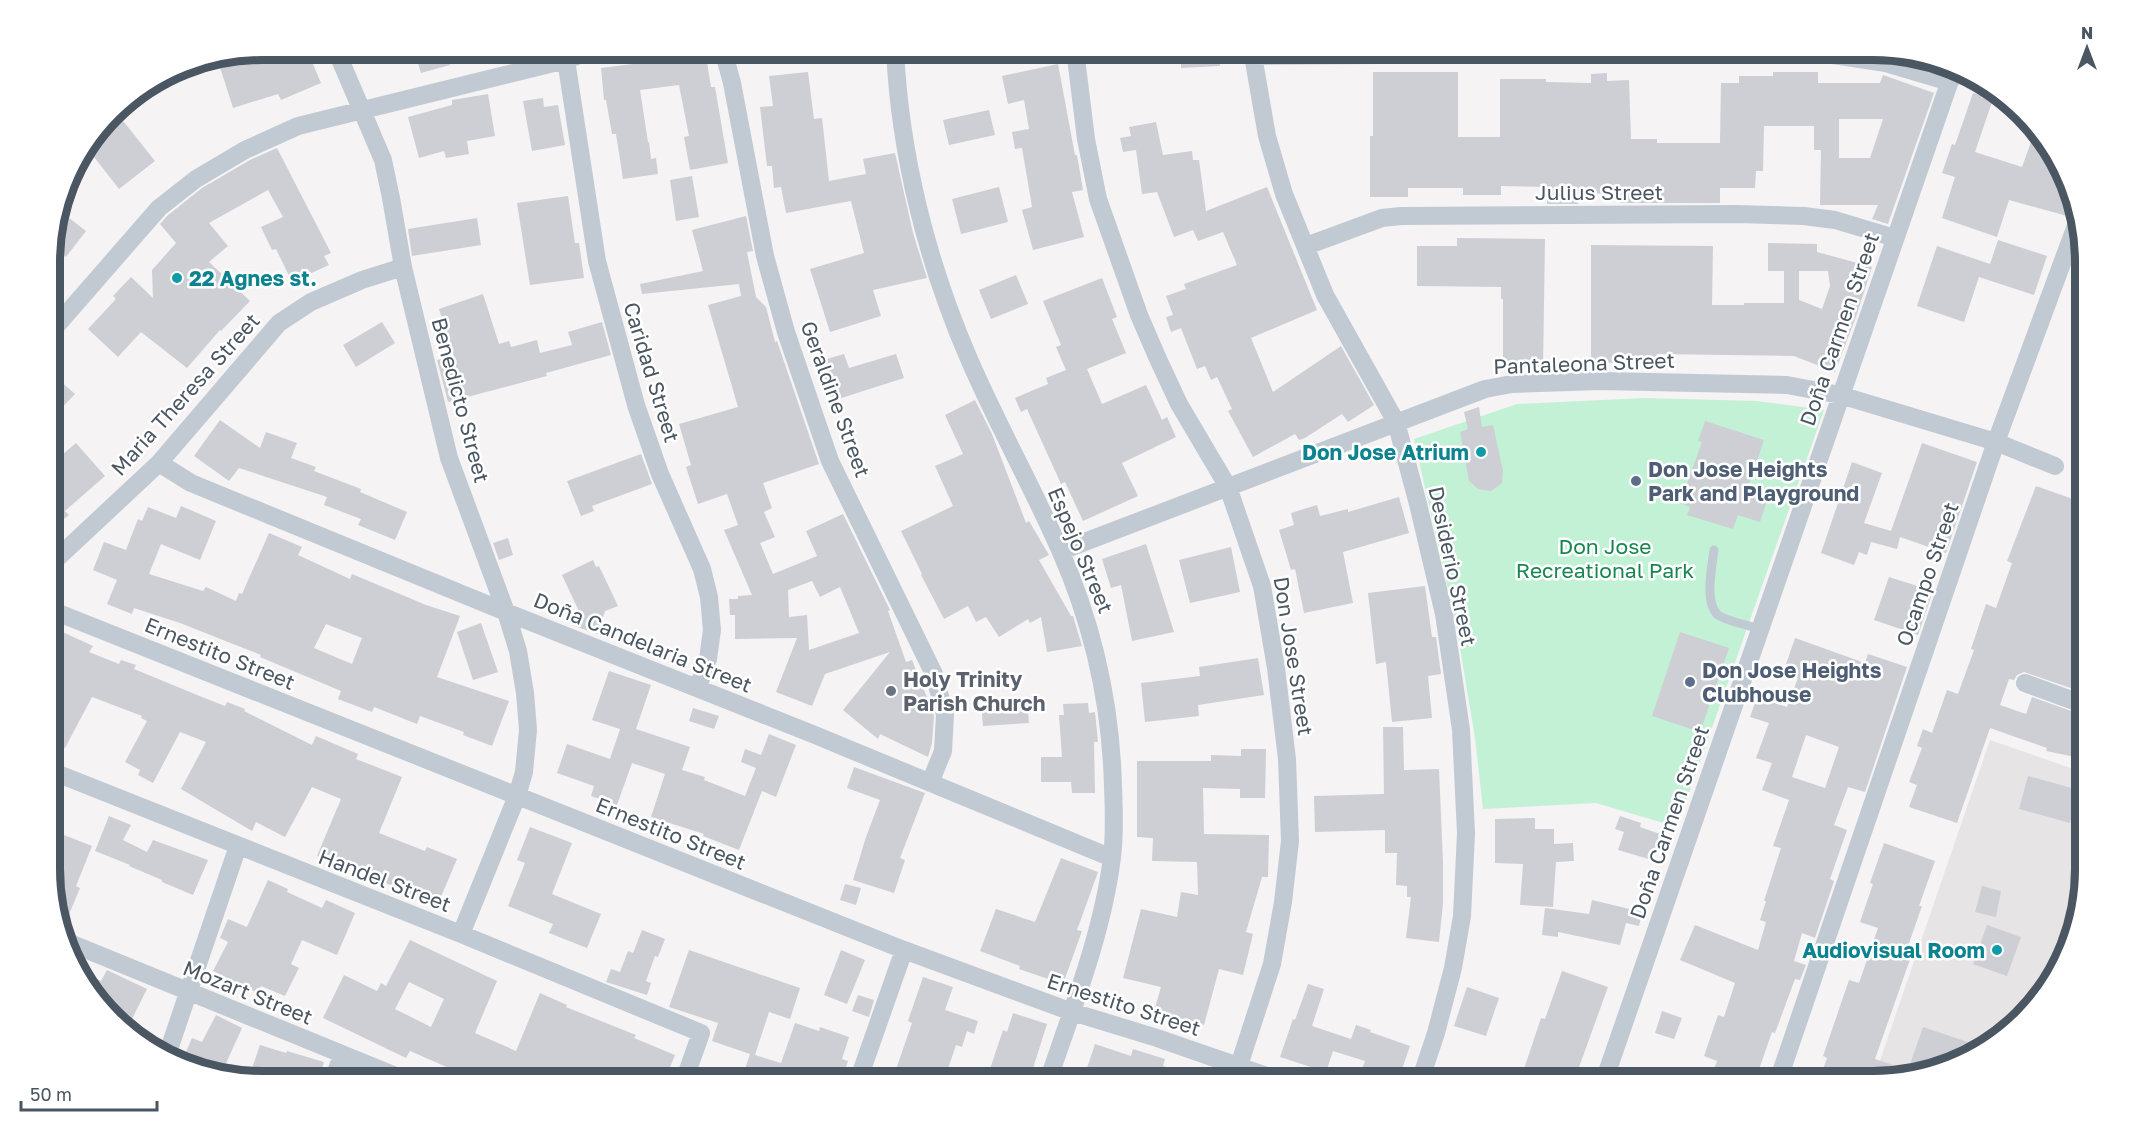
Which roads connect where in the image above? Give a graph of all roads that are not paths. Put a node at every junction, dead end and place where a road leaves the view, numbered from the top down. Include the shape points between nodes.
1 (340, 60) edge
2 (566, 60) joint
3 (725, 60) edge
4 (895, 60) edge
5 (1076, 60) edge
6 (1254, 60) edge
7 (1864, 60) edge
8 (1944, 74) edge
9 (1951, 77) edge
10 (360, 110) junction
11 (2073, 234) edge
12 (1895, 238) junction
13 (1306, 246) junction
14 (403, 267) junction
15 (60, 322) edge
16 (1840, 395) junction
17 (1396, 422) junction
18 (1996, 442) junction
19 (159, 463) junction
20 (2055, 466) dead end
21 (1228, 487) junction
22 (1714, 550) dead end
23 (1060, 551) junction
24 (60, 556) edge
25 (506, 612) junction
26 (60, 614) edge
27 (1759, 629) junction
28 (2025, 683) dead end
29 (698, 687) junction
30 (2075, 701) edge
31 (60, 775) edge
32 (930, 783) junction
33 (517, 796) junction
34 (238, 846) junction
35 (1112, 858) junction
36 (461, 934) junction
37 (75, 945) edge
38 (903, 950) junction
39 (189, 992) junction
40 (1072, 1012) junction
41 (169, 1048) edge
42 (342, 1054) junction
43 (337, 1071) edge
44 (382, 1071) edge
45 (688, 1071) edge
46 (861, 1071) edge
47 (1051, 1071) edge
48 (1230, 1071) edge
49 (1238, 1071) edge
50 (1424, 1071) edge
51 (1607, 1071) edge
52 (1781, 1071) edge

1 - 10 street, Benedicto Street
2 - 10 street
2 - 29 street, Caridad Street via 599,271 636,405 660,474 702,569 709,597 712,630 708,659
3 - 32 street, Geraldine Street via 765,255 830,461 934,674 945,715 943,751
4 - 23 street, Espejo Street via 909,162 933,265 972,366
5 - 21 street, Don Jose Street via 1086,139 1101,209 1166,377
6 - 13 street, Desiderio Street via 1267,136 1284,194
7 - 8 street
9 - 12 street, Doña Carmen Street
10 - 14 street, Benedicto Street via 382,160
10 - 15 street via 298,126 245,150 196,179 159,208
11 - 18 street, Ocampo Street
12 - 13 street, Julius Street via 1835,220 1804,216 1401,216 1382,218
12 - 16 street, Doña Carmen Street
13 - 17 street, Desiderio Street via 1325,295
14 - 19 street, Maria Theresa Street via 311,302 279,323
14 - 25 street, Benedicto Street via 449,458
16 - 17 street, Pantaleona Street via 1787,385 1747,383 1512,384 1485,389
16 - 18 street, Pantaleona Street
16 - 27 street, Doña Carmen Street
17 - 21 street, Pantaleona Street
17 - 50 street, Desiderio Street via 1444,614 1461,730 1466,833 1462,916 1453,968
18 - 20 street, Pantaleona Street
18 - 52 street, Ocampo Street
19 - 24 street, Maria Theresa Street
19 - 25 street, Doña Candelaria Street via 191,483
21 - 23 street, Pantaleona Street
21 - 49 street, Don Jose Street via 1262,586 1287,759 1290,841 1272,964
22 - 27 lane via 1712,606 1718,615
23 - 35 street, Espejo Street via 1098,654 1107,704 1113,785
25 - 29 street, Doña Candelaria Street
25 - 33 street, Benedicto Street via 518,651 528,730
26 - 33 street, Ernestito Street
27 - 51 street, Doña Carmen Street
28 - 30 street
29 - 32 street, Doña Candelaria Street
31 - 34 street, Handel Street
32 - 35 street, Doña Candelaria Street
33 - 36 street, Benedicto Street
33 - 38 street, Ernestito Street
34 - 36 street, Handel Street
34 - 39 street
35 - 40 street, Espejo Street via 1095,938
36 - 45 street, Handel Street via 701,1034
37 - 39 street, Mozart Street
38 - 40 street, Ernestito Street
38 - 46 street
39 - 41 street
39 - 42 street, Mozart Street
40 - 47 street, Espejo Street
40 - 48 street, Ernestito Street via 1157,1038
42 - 43 street
42 - 44 street, Mozart Street

